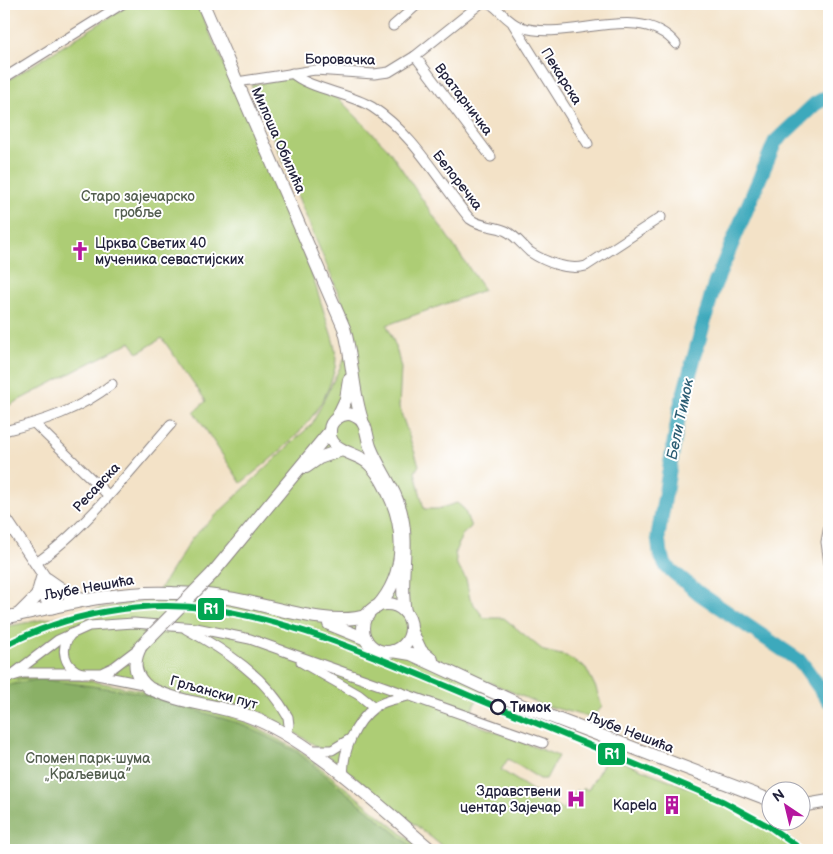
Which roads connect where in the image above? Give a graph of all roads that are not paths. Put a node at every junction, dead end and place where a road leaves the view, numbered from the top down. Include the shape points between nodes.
1 (122, 4) edge
2 (203, 4) edge
3 (418, 4) edge
4 (480, 4) edge
5 (490, 4) edge
6 (512, 22) junction
7 (393, 26) dead end
8 (676, 44) dead end
9 (415, 56) junction
10 (292, 73) junction
11 (4, 78) edge
12 (237, 82) junction
13 (588, 144) dead end
14 (491, 157) dead end
15 (660, 217) dead end
16 (328, 288) junction
17 (112, 384) dead end
18 (337, 418) junction
19 (362, 420) junction
20 (34, 424) junction
21 (171, 424) dead end
22 (4, 431) edge
23 (330, 431) junction
24 (366, 436) junction
25 (345, 450) junction
26 (287, 484) junction
27 (108, 495) junction
28 (4, 516) edge
29 (829, 526) edge
30 (8, 530) edge
31 (829, 562) edge
32 (42, 573) junction
33 (89, 600) junction
34 (268, 606) junction
35 (53, 608) junction
36 (372, 611) junction
37 (404, 612) junction
38 (18, 615) junction
39 (4, 618) edge
40 (182, 627) junction
41 (411, 630) junction
42 (73, 632) junction
43 (366, 639) junction
44 (141, 646) junction
45 (279, 650) junction
46 (393, 651) junction
47 (88, 674) junction
48 (6, 679) edge
49 (143, 684) junction
50 (482, 689) junction
51 (408, 696) junction
52 (374, 708) junction
53 (285, 734) junction
54 (352, 737) junction
55 (543, 743) dead end
56 (307, 749) junction
57 (344, 778) junction
58 (760, 797) edge
59 (829, 801) edge
60 (810, 804) edge
61 (432, 850) edge

1 - 11 street
2 - 12 main road, Милоша Обилића
3 - 7 street
4 - 9 street, Боровачка
5 - 6 street
6 - 8 street via 531,30 551,32 623,22 664,32
6 - 13 street, Пекарска
9 - 10 street, Боровачка via 384,73 315,70
9 - 14 street, Вратарничка
10 - 12 street, Боровачка
10 - 15 street, Белоречка via 348,95 389,119 420,153 470,219 478,225 506,231 530,252 547,261 572,268 586,266
12 - 16 main road, Милоша Обилића
16 - 18 main road, Милоша Обилића via 344,341 349,376 346,399
16 - 19 main road, Милоша Обилића via 350,348
17 - 20 street via 86,403
18 - 19 main road via 349,414
18 - 23 main road
19 - 24 main road
20 - 22 street
20 - 27 street
21 - 27 street, Ресавска
23 - 25 main road via 332,442
23 - 26 main road
24 - 25 main road via 360,446
24 - 37 main road via 393,489 403,518 406,542 402,587
25 - 26 main road via 319,458
25 - 36 main road via 369,463 379,476 390,496 398,523 400,557 397,577 389,593
26 - 44 main road, bridge via 212,574
27 - 32 street, Ресавска via 54,551
28 - 30 street
29 - 31 street via 826,542
30 - 32 street
32 - 33 main road via 70,595
32 - 35 street via 45,598
32 - 38 main road via 37,596
33 - 34 main road, Љубе Нешића via 172,592 212,595
33 - 35 main road, Љубе Нешића
34 - 36 main road via 337,620 354,619
34 - 43 main road via 344,628
35 - 38 main road, Љубе Нешића
36 - 37 main road via 393,605
36 - 43 main road via 364,626
37 - 41 main road
38 - 39 main road, Љубе Нешића
40 - 42 street via 106,623
40 - 45 street via 236,635
40 - 53 street via 223,650 253,674 288,717
41 - 46 main road via 406,642
41 - 50 main road, Љубе Нешића via 424,654
42 - 47 street via 65,643 66,659 75,670
42 - 48 street via 50,645
43 - 46 main road via 379,650
44 - 47 street via 110,670
44 - 49 main road via 135,667
45 - 51 street
45 - 52 street via 359,695
46 - 50 main road, Љубе Нешића via 411,654
47 - 48 street via 23,673
47 - 49 street
49 - 53 main road, Грљански пут via 155,691 242,713
50 - 58 main road, Љубе Нешића
51 - 52 street
51 - 55 street
52 - 54 street
53 - 56 main road, Грљански пут
54 - 56 street via 332,750
54 - 57 street via 343,761
56 - 57 main road, Грљански пут
57 - 61 main road, Грљански пут
59 - 60 main road

